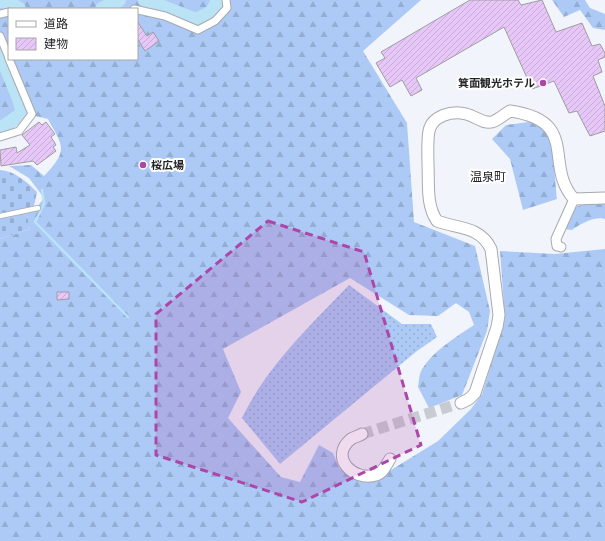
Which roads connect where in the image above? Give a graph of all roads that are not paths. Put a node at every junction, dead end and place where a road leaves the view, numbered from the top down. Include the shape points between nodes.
1 (226, 0) edge
2 (138, 10) edge
3 (0, 36) edge
4 (8, 56) edge
5 (10, 60) edge
6 (0, 137) edge
7 (605, 198) edge
8 (574, 199) junction
9 (38, 208) dead end
10 (0, 216) edge
11 (561, 247) dead end
12 (461, 402) tunnel mouth
13 (362, 434) tunnel mouth
14 (390, 459) dead end

1 - 2 street via 227,8 215,22 198,30 165,16
3 - 4 street
5 - 6 street via 32,114 18,131
7 - 8 street
8 - 11 street via 556,239 557,246
8 - 12 street via 566,190 561,177 559,149 555,138 549,127 536,119 510,111 493,122 485,122 466,114 452,113 441,116 433,123 429,131 428,162 429,198 433,215 437,221 478,232 486,239 491,249 499,315 475,393
9 - 10 lane
13 - 14 street via 351,440 342,455 344,464 350,472 359,476 376,475

